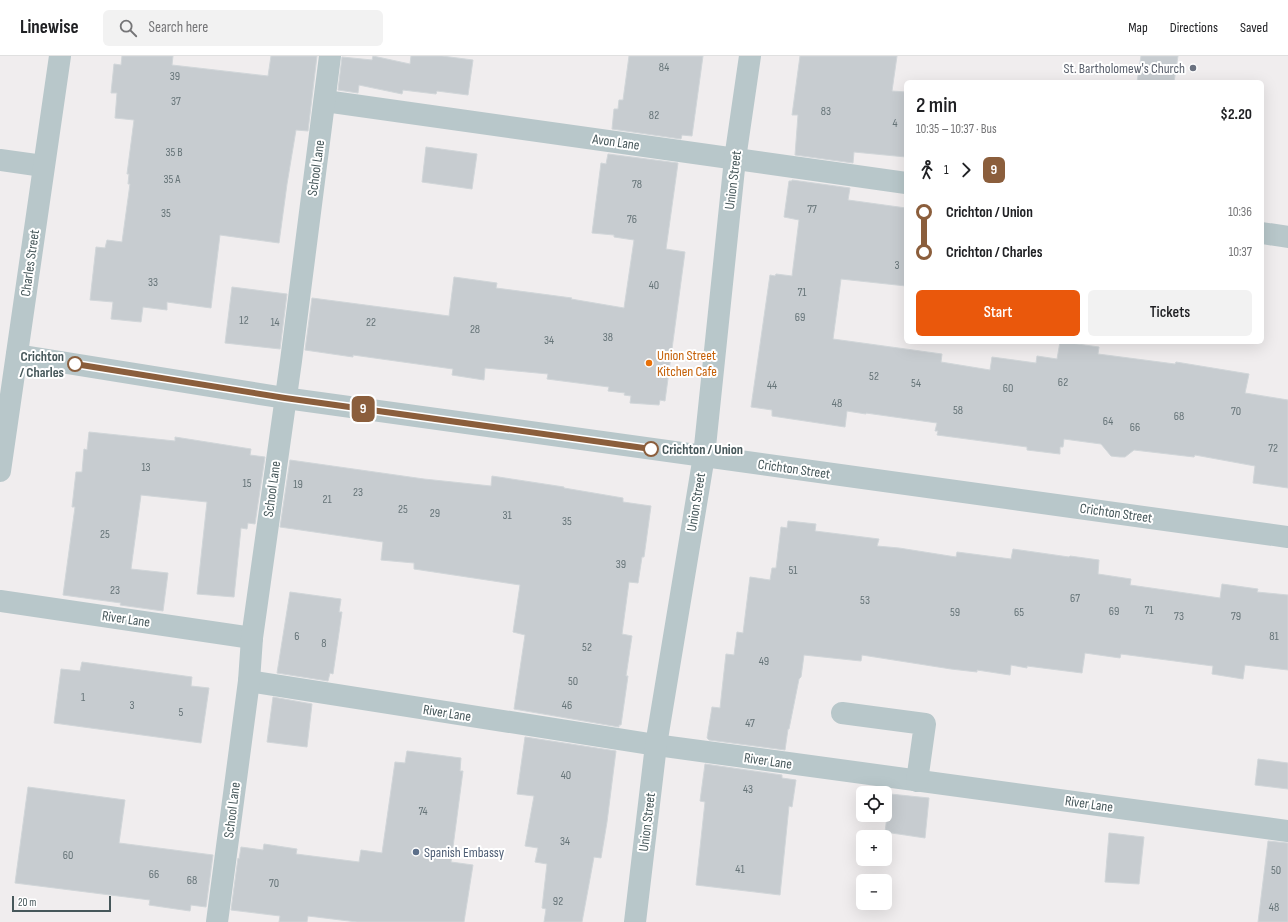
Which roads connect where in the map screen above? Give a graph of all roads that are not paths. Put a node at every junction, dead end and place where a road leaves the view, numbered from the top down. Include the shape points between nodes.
1 (60, 56) edge
2 (330, 56) edge
3 (750, 56) edge
4 (325, 102) junction
5 (735, 159) junction
6 (0, 160) edge
7 (43, 166) junction
8 (904, 183) edge
9 (1264, 233) edge
10 (1288, 237) edge
11 (17, 355) junction
12 (285, 398) junction
13 (704, 456) junction
14 (0, 471) edge
15 (1288, 537) edge
16 (0, 600) edge
17 (252, 638) junction
18 (249, 682) junction
19 (842, 713) dead end
20 (656, 745) junction
21 (917, 781) junction
22 (1288, 831) edge
23 (217, 922) edge
24 (635, 922) edge

1 - 7 street, Charles Street
2 - 4 street, School Lane
3 - 5 street, Union Street
4 - 5 street, Avon Lane
4 - 12 street, School Lane
5 - 8 street, Avon Lane
5 - 13 street, Union Street
6 - 7 street
7 - 11 street, Charles Street
9 - 10 street
11 - 12 street, Crichton Street
11 - 14 street, Charles Street
12 - 13 street, Crichton Street
12 - 17 street, School Lane
13 - 15 street, Crichton Street
13 - 20 street, Union Street
16 - 17 street, River Lane
17 - 18 street, School Lane
18 - 20 street, River Lane
18 - 23 street, School Lane
19 - 21 street via 925,724
20 - 21 street, River Lane
20 - 24 street, Union Street
21 - 22 street, River Lane

